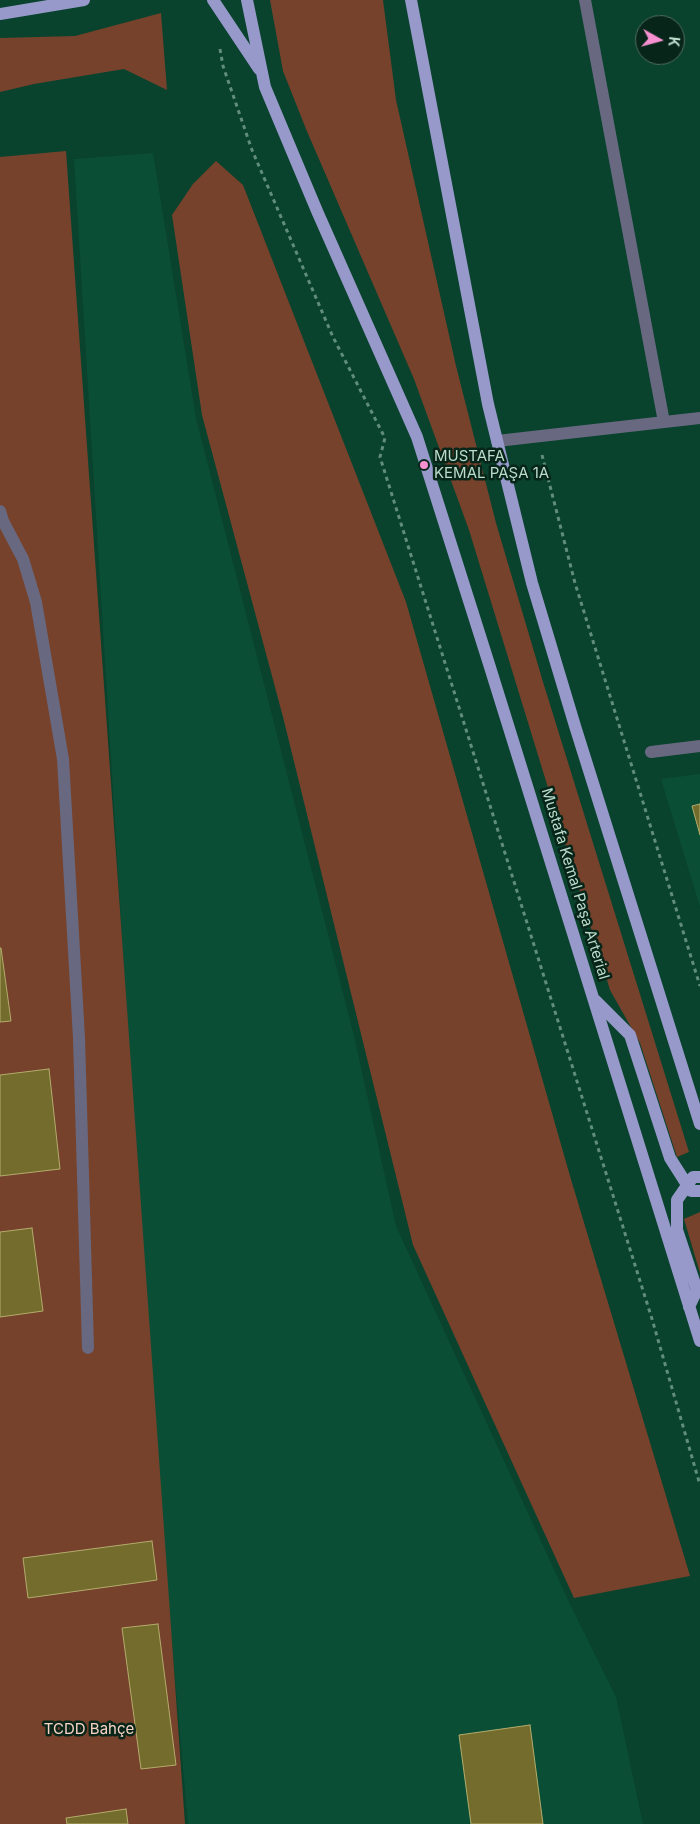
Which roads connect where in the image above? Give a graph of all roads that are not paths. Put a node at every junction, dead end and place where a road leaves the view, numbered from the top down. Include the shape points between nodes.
1 (84, 0) edge
2 (213, 0) edge
3 (247, 0) edge
4 (410, 0) edge
5 (585, 0) edge
6 (0, 14) edge
7 (262, 74) junction
8 (700, 418) edge
9 (664, 422) junction
10 (497, 441) junction
11 (0, 510) edge
12 (700, 746) edge
13 (651, 752) dead end
14 (593, 998) junction
15 (700, 1124) edge
16 (700, 1177) edge
17 (688, 1185) junction
18 (700, 1191) edge
19 (689, 1307) junction
20 (700, 1341) edge
21 (88, 1348) dead end

1 - 6 main road
2 - 7 main road
3 - 7 main road
4 - 10 main road
5 - 9 street
7 - 14 main road, Mustafa Kemal Paşa Arterial via 317,211 417,437
8 - 9 street
9 - 10 street
10 - 15 main road via 532,583
11 - 21 street via 23,559 36,602 63,759 80,1038
12 - 13 street
14 - 17 main road via 630,1035 670,1158
14 - 19 main road, Mustafa Kemal Paşa Arterial
16 - 17 main road via 693,1177
17 - 18 main road via 692,1191
17 - 19 main road via 678,1200 677,1230 697,1290
19 - 20 main road, Mustafa Kemal Paşa Arterial

